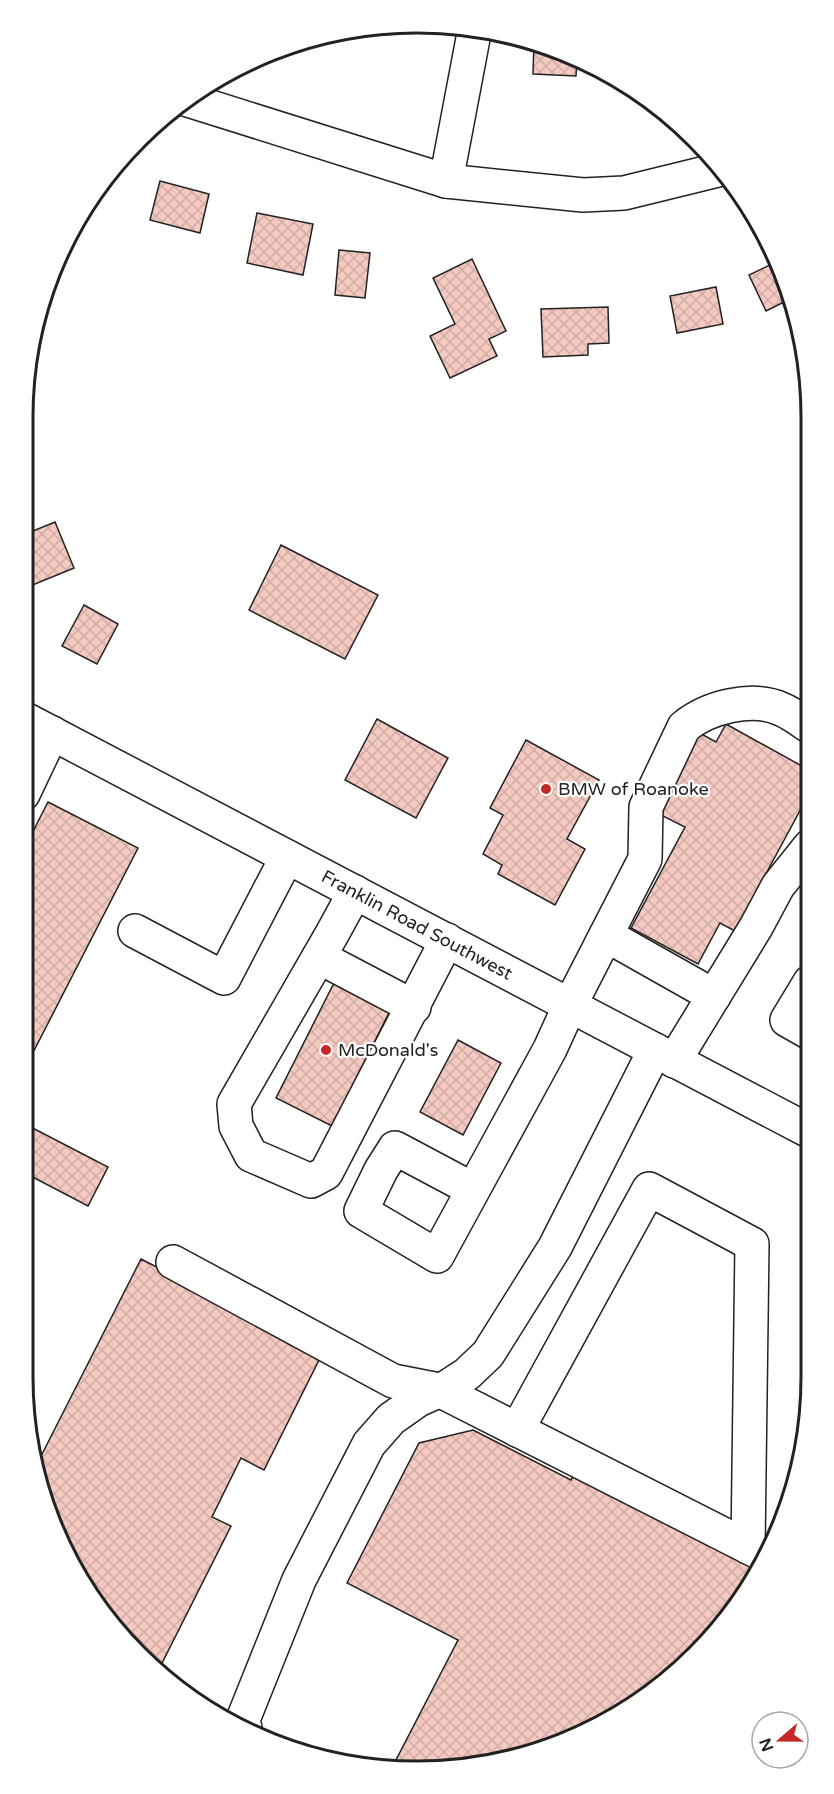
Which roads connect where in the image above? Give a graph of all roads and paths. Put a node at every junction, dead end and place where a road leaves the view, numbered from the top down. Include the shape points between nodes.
1 (473, 37) edge
2 (197, 103) edge
3 (712, 171) edge
4 (446, 181) junction
5 (801, 721) edge
6 (33, 724) edge
7 (52, 733) junction
8 (33, 772) edge
9 (286, 857) junction
10 (801, 861) edge
11 (354, 892) junction
12 (135, 931) dead end
13 (606, 935) junction
14 (447, 940) junction
15 (319, 957) junction
16 (714, 996) junction
17 (801, 997) edge
18 (570, 1005) junction
19 (414, 1007) junction
20 (801, 1028) edge
21 (664, 1056) junction
22 (801, 1127) edge
23 (472, 1189) junction
24 (172, 1262) dead end
25 (439, 1390) junction
26 (517, 1430) junction
27 (756, 1551) edge
28 (243, 1719) edge

1 - 4 main road
2 - 4 main road
3 - 4 main road via 624,193 583,195
5 - 13 main road via 780,708 743,702 695,718 684,727 646,807 645,859
6 - 7 main road, Franklin Road Southwest
7 - 8 main road
7 - 9 main road, Franklin Road Southwest
9 - 11 main road, Franklin Road Southwest
9 - 12 main road via 224,978
10 - 16 main road via 778,886
11 - 14 main road, Franklin Road Southwest
11 - 15 main road
13 - 16 main road
13 - 18 main road
14 - 18 main road, Franklin Road Southwest
14 - 19 main road
15 - 19 main road
15 - 19 main road via 234,1104 236,1126 251,1155 311,1181 326,1173
16 - 21 main road
17 - 20 main road via 787,1020
18 - 21 main road, Franklin Road Southwest
18 - 23 main road via 550,1049
21 - 22 main road, Franklin Road Southwest
21 - 25 main road via 555,1248 488,1354 467,1374
23 - 23 main road via 394,1148 361,1211 437,1256
24 - 25 main road via 393,1382
25 - 26 main road
25 - 28 main road via 391,1419 369,1444 299,1580
26 - 27 main road
26 - 27 main road via 649,1189 752,1244

